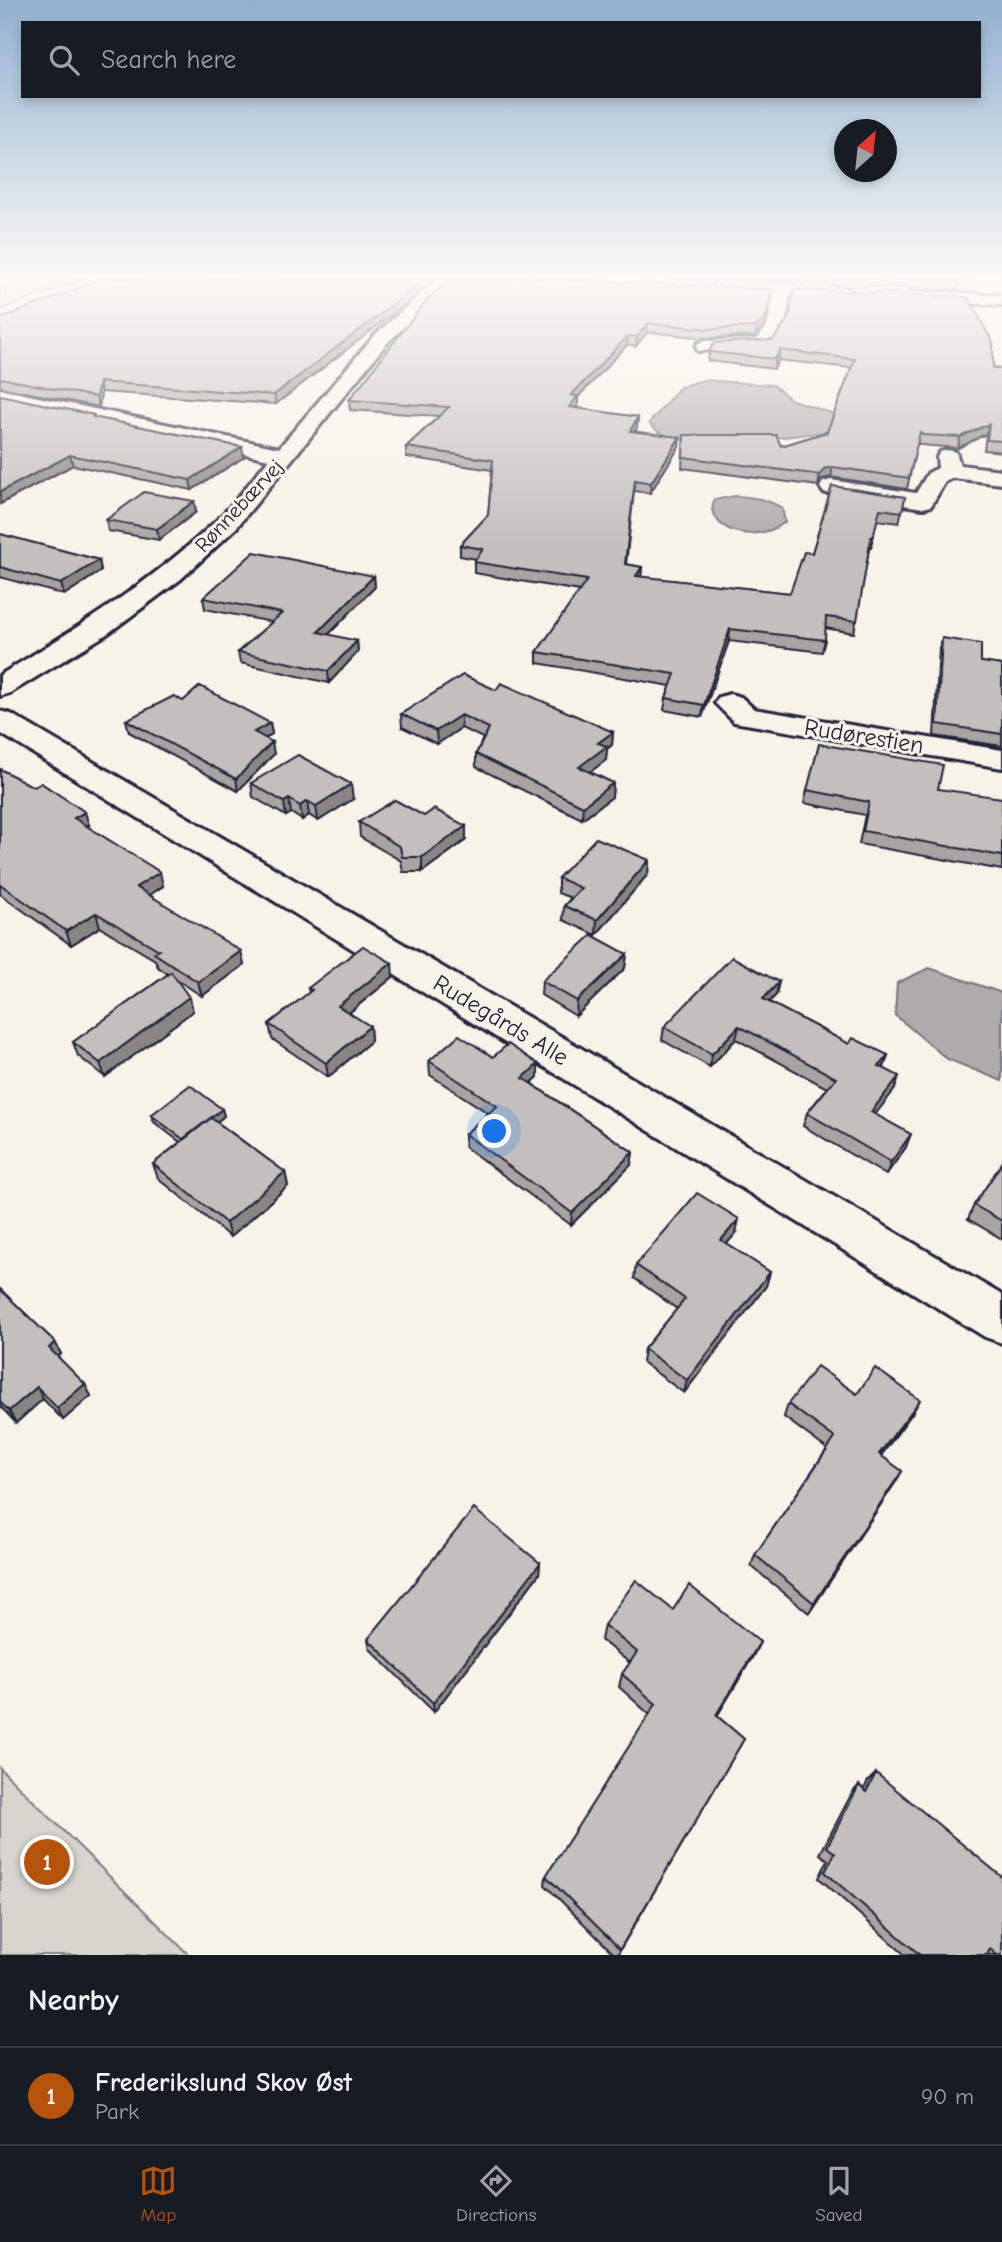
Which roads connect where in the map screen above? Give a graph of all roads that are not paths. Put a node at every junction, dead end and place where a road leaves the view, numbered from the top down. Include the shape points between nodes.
1 (356, 369) edge
2 (0, 395) edge
3 (285, 456) junction
4 (1002, 477) edge
5 (831, 488) edge
6 (0, 687) edge
7 (730, 703) dead end
8 (0, 720) edge
9 (1002, 759) edge
10 (1002, 1321) edge

1 - 3 street, Rønnebærvej
2 - 3 street
3 - 6 street, Rønnebærvej via 228,523 172,574 97,628
4 - 5 street via 948,464 923,500
7 - 9 street, Rudørestien via 745,716
8 - 10 street, Rudegårds Alle

